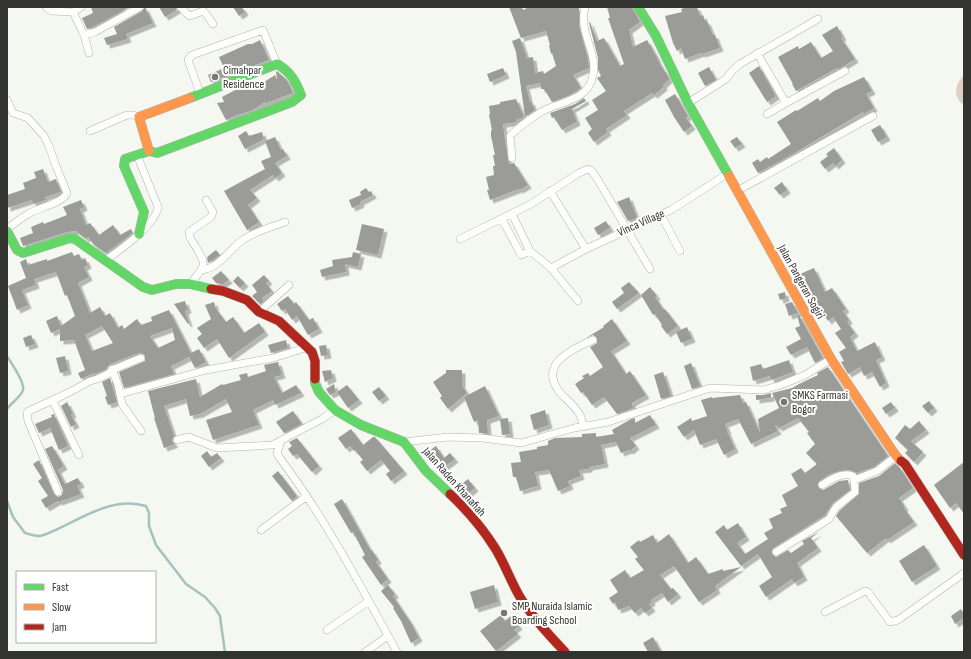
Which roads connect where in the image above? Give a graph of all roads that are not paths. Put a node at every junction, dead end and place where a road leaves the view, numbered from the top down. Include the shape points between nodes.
1 (46, 7) edge
2 (82, 7) edge
3 (140, 7) edge
4 (181, 7) edge
5 (585, 7) edge
6 (638, 7) edge
7 (73, 12) junction
8 (818, 19) dead end
9 (213, 24) dead end
10 (84, 35) junction
11 (89, 53) dead end
12 (757, 53) junction
13 (277, 64) junction
14 (845, 71) dead end
15 (200, 93) junction
16 (7, 100) edge
17 (688, 103) junction
18 (786, 103) junction
19 (767, 114) dead end
20 (873, 116) dead end
21 (139, 117) junction
22 (90, 131) dead end
23 (149, 151) junction
24 (137, 155) junction
25 (512, 158) dead end
26 (727, 174) junction
27 (550, 191) junction
28 (737, 191) junction
29 (206, 200) dead end
30 (512, 214) junction
31 (661, 215) junction
32 (502, 219) junction
33 (285, 222) dead end
34 (7, 230) edge
35 (626, 230) junction
36 (139, 234) junction
37 (460, 239) dead end
38 (586, 249) junction
39 (530, 251) junction
40 (680, 251) dead end
41 (106, 260) junction
42 (551, 268) junction
43 (650, 268) dead end
44 (202, 270) junction
45 (190, 284) junction
46 (289, 285) dead end
47 (578, 301) dead end
48 (259, 312) junction
49 (593, 340) dead end
50 (308, 347) junction
51 (141, 358) dead end
52 (831, 359) junction
53 (112, 369) junction
54 (120, 394) junction
55 (53, 400) junction
56 (335, 410) junction
57 (583, 427) junction
58 (141, 431) dead end
59 (177, 440) dead end
60 (281, 441) junction
61 (404, 442) junction
62 (79, 455) dead end
63 (896, 456) junction
64 (854, 480) junction
65 (822, 485) dead end
66 (58, 492) dead end
67 (307, 496) junction
68 (261, 530) dead end
69 (776, 552) dead end
70 (964, 555) edge
71 (964, 573) edge
72 (369, 601) junction
73 (825, 612) dead end
74 (327, 630) dead end
75 (388, 636) junction
76 (365, 652) edge
77 (397, 652) edge
78 (565, 652) edge

1 - 7 street via 51,11
2 - 7 street
3 - 10 street
4 - 9 street via 190,16 203,12
5 - 25 street via 583,26 594,75 591,84 588,90 577,98 548,109 519,127 510,136
6 - 17 street, Jalan Pangeran Sogiri via 656,36
7 - 10 street
8 - 12 street
10 - 11 street
12 - 17 street via 740,64 726,79
12 - 18 street
13 - 15 street
13 - 15 street via 263,30 192,55 188,60
13 - 23 street via 285,68 298,86 300,95 292,102 157,152
14 - 18 street
15 - 21 street
16 - 34 street via 14,114 28,118 44,136 67,193 59,201 28,214
17 - 26 street, Jalan Pangeran Sogiri
18 - 19 street
20 - 28 street
21 - 22 street via 127,115
21 - 23 street
23 - 24 street
24 - 36 street via 158,207 156,214
24 - 36 street via 126,159 124,166 144,212
26 - 28 street, Jalan Pangeran Sogiri
26 - 31 street, Vinca Village
27 - 30 street
27 - 35 street via 585,169 592,170
27 - 38 street
28 - 52 street, Jalan Pangeran Sogiri
29 - 44 street via 213,212 211,217 189,232 203,258
30 - 32 street
30 - 39 street
31 - 35 street, Vinca Village
31 - 40 street
32 - 37 street
32 - 39 street via 521,255
33 - 44 street via 252,234 238,243 218,264
34 - 41 street via 17,250 23,253 70,238
35 - 38 street, Vinca Village
35 - 43 street
36 - 41 street
38 - 42 street, Vinca Village
39 - 42 street
41 - 45 street via 143,287 152,290 176,284
42 - 47 street
44 - 45 street
45 - 48 street via 223,291 246,300
46 - 48 street
48 - 50 street via 279,321
49 - 57 street via 558,360 552,371 554,383 580,414
50 - 54 street via 273,358 206,370
50 - 56 street via 315,361 315,384
51 - 53 street
52 - 57 street via 805,375 775,387 763,390 710,388 625,417
52 - 63 street, Jalan Pangeran Sogiri
53 - 54 street
53 - 55 street via 108,374
54 - 58 street via 122,404
55 - 62 street
55 - 66 street via 28,411 26,416
56 - 60 street
56 - 61 street via 361,426
57 - 61 street via 521,443 448,437
59 - 60 street via 189,437 217,448 272,445
60 - 67 street via 277,453
61 - 78 street, Jalan Raden Khanafiah via 418,462 463,507 486,535 537,622
63 - 64 street via 877,471
63 - 70 street, Jalan Pangeran Sogiri via 905,464
64 - 65 street via 853,476 847,474
64 - 69 street via 855,492 836,507 829,519
67 - 68 street
67 - 72 street
71 - 73 street via 893,622 890,622 865,591
72 - 74 street
72 - 75 street
75 - 76 street
75 - 77 street

